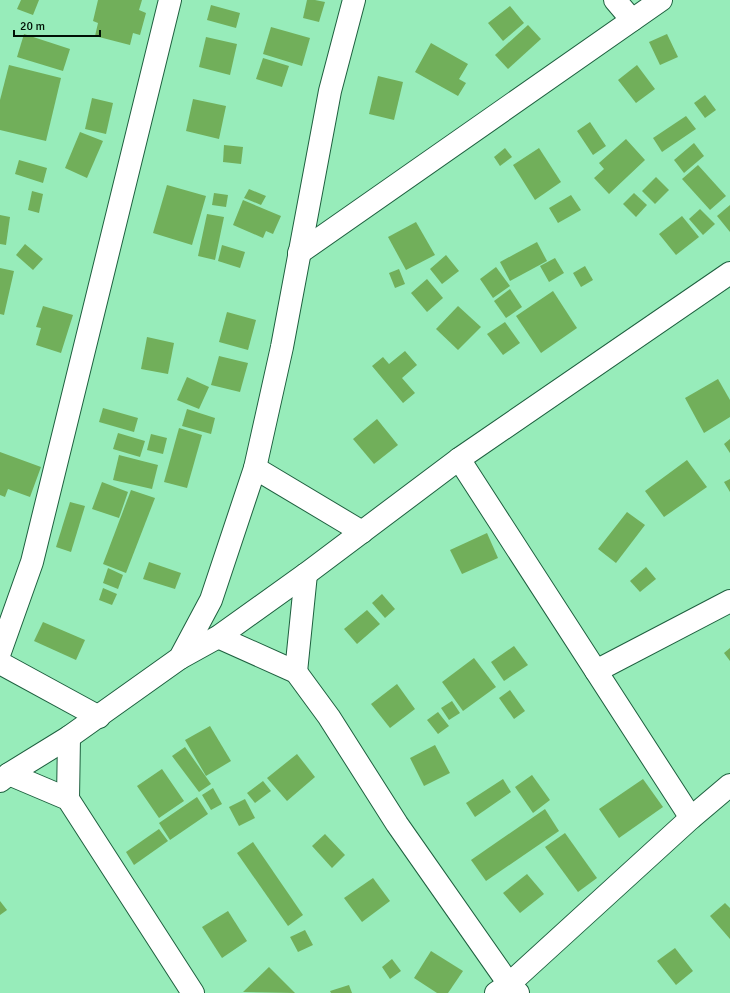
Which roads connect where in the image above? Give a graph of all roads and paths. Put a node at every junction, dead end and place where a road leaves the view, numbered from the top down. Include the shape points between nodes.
1 (170, 0) edge
2 (354, 0) edge
3 (615, 0) edge
4 (661, 0) edge
5 (632, 20) junction
6 (299, 253) junction
7 (730, 273) edge
8 (459, 459) junction
9 (255, 468) junction
10 (362, 532) junction
11 (306, 574) junction
12 (730, 601) edge
13 (218, 637) junction
14 (0, 652) edge
15 (180, 658) junction
16 (0, 663) edge
17 (596, 670) junction
18 (296, 672) junction
19 (99, 717) junction
20 (69, 738) junction
21 (4, 777) edge
22 (730, 785) edge
23 (68, 799) junction
24 (691, 818) junction
25 (508, 990) edge
26 (192, 993) edge

1 - 14 street via 32,562
2 - 6 street via 330,91
3 - 5 street
4 - 5 street
5 - 6 street
6 - 9 street via 282,347
7 - 8 street
8 - 10 street
8 - 17 street
9 - 10 street
9 - 15 street via 211,600
10 - 11 street
11 - 13 street
11 - 18 street
12 - 17 street
13 - 15 street
13 - 18 street
15 - 19 street
16 - 19 street
17 - 24 street
18 - 25 street via 329,717
19 - 20 street
20 - 21 street
20 - 23 street
21 - 23 street
22 - 24 street
23 - 26 street
24 - 25 street

